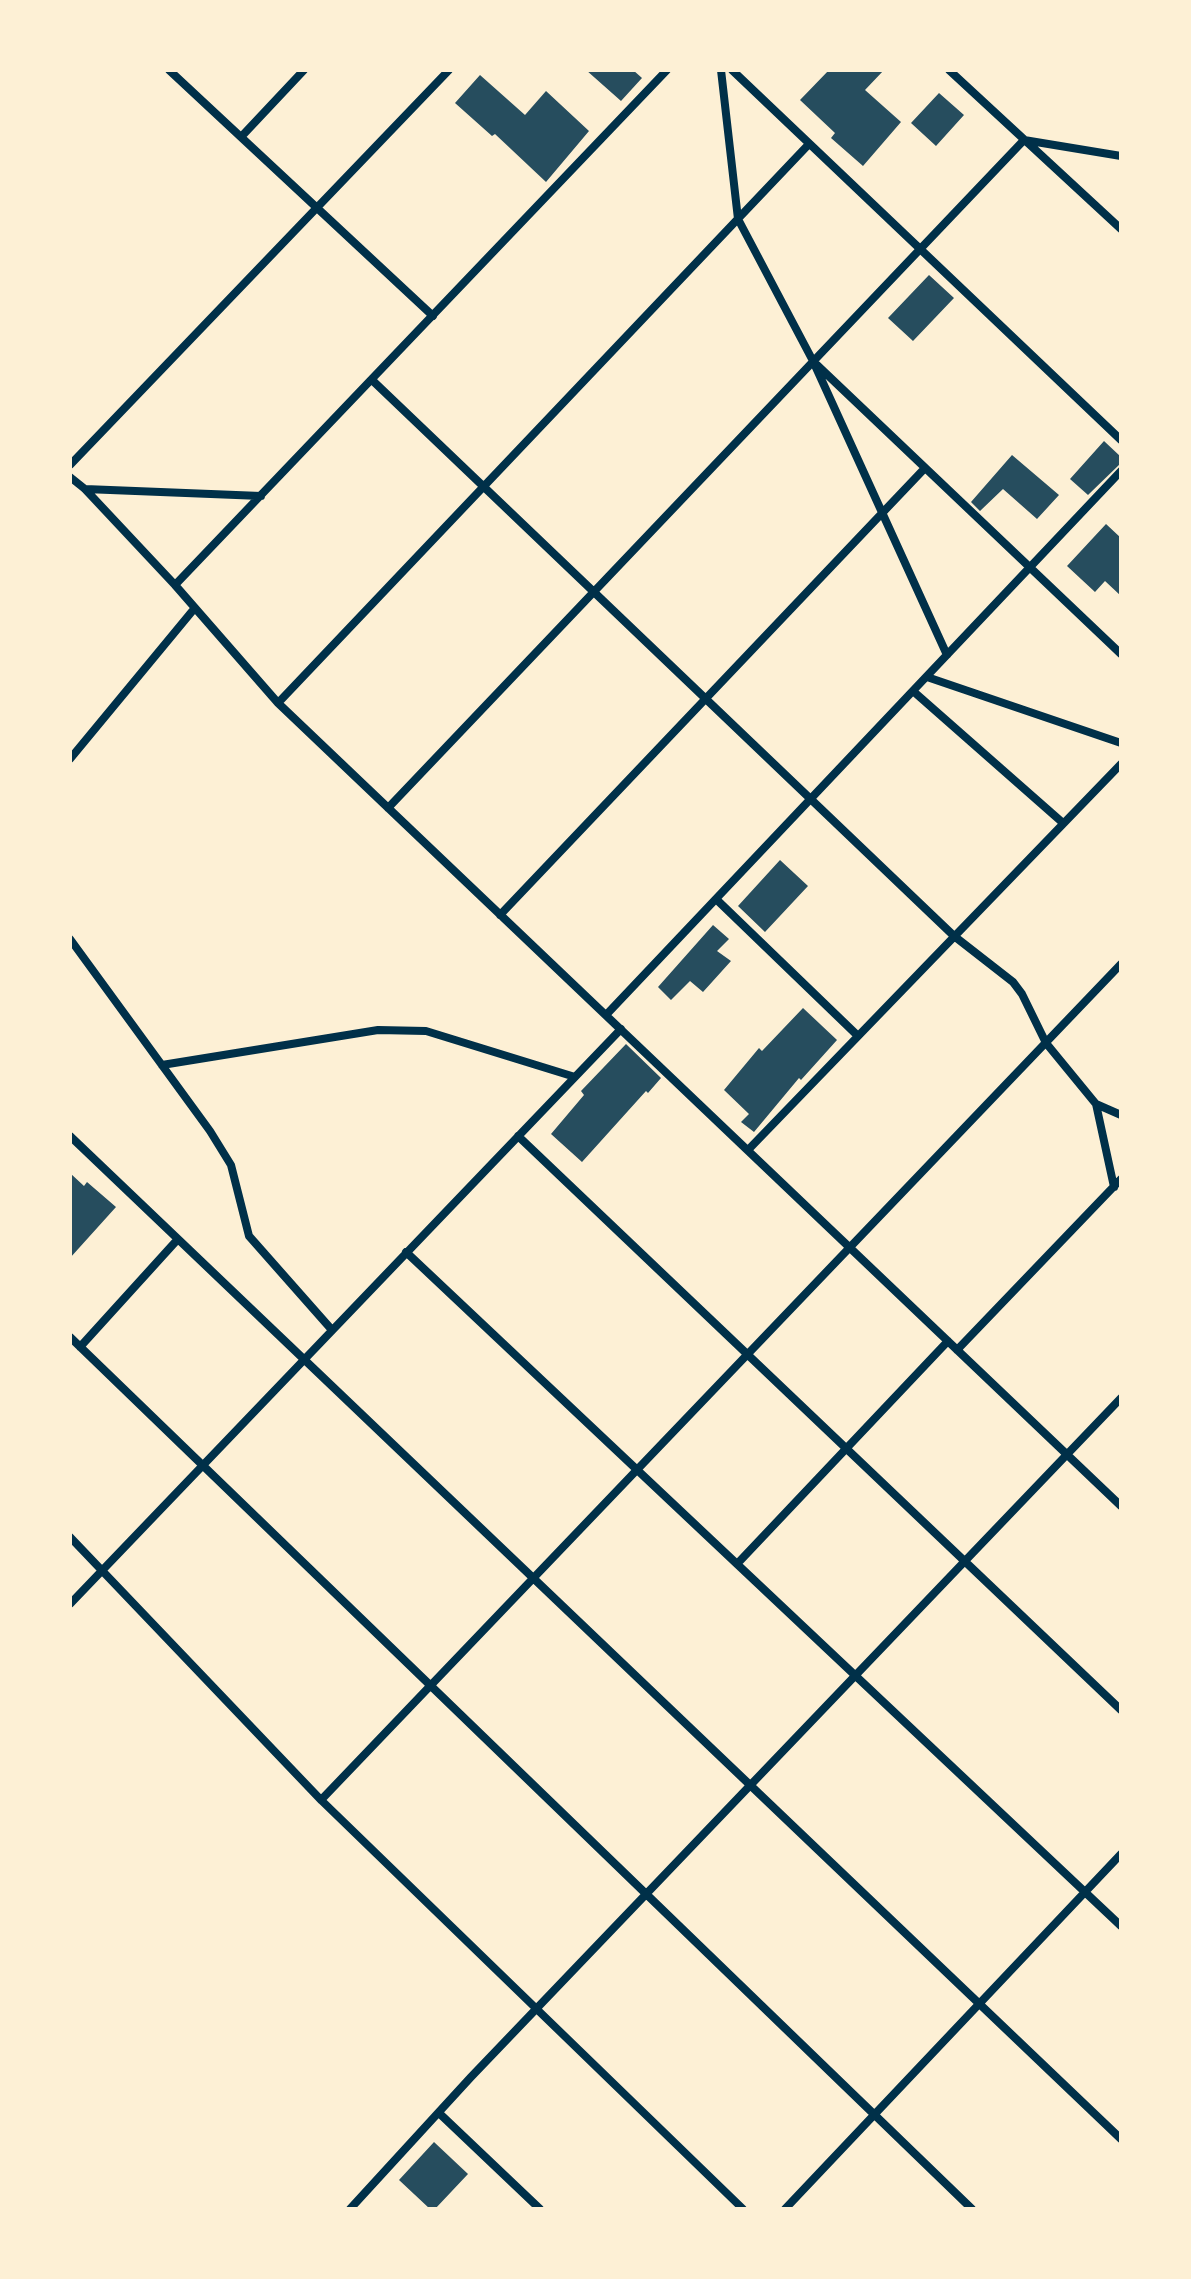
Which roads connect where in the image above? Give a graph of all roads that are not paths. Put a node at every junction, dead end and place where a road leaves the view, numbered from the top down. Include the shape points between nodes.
1 (169, 70) edge
2 (304, 70) edge
3 (449, 70) edge
4 (667, 70) edge
5 (721, 70) edge
6 (732, 70) edge
7 (949, 70) edge
8 (241, 137) junction
9 (1024, 140) junction
10 (809, 144) junction
11 (1121, 156) edge
12 (317, 209) junction
13 (738, 219) junction
14 (1121, 229) edge
15 (920, 249) junction
16 (433, 316) junction
17 (813, 361) junction
18 (372, 380) junction
19 (1121, 440) edge
20 (70, 465) edge
21 (925, 468) junction
22 (1121, 471) edge
23 (70, 477) edge
24 (483, 487) junction
25 (85, 489) junction
26 (261, 496) junction
27 (882, 513) junction
28 (1030, 567) junction
29 (175, 585) junction
30 (594, 592) junction
31 (194, 609) junction
32 (1121, 654) edge
33 (947, 655) junction
34 (927, 677) junction
35 (913, 691) junction
36 (706, 699) junction
37 (278, 703) junction
38 (1121, 743) edge
39 (70, 759) edge
40 (1121, 764) edge
41 (811, 799) junction
42 (388, 808) junction
43 (1063, 823) junction
44 (716, 899) junction
45 (500, 915) junction
46 (954, 936) junction
47 (70, 939) edge
48 (1121, 964) edge
49 (606, 1015) junction
50 (621, 1029) junction
51 (858, 1036) junction
52 (1046, 1043) junction
53 (162, 1065) junction
54 (575, 1077) junction
55 (1096, 1104) junction
56 (1121, 1115) edge
57 (70, 1136) edge
58 (518, 1136) junction
59 (748, 1150) junction
60 (1121, 1179) edge
61 (1114, 1187) junction
62 (178, 1239) junction
63 (850, 1248) junction
64 (406, 1252) junction
65 (332, 1330) junction
66 (70, 1337) edge
67 (948, 1341) junction
68 (80, 1347) junction
69 (957, 1350) junction
70 (747, 1355) junction
71 (304, 1359) junction
72 (1121, 1398) edge
73 (846, 1449) junction
74 (1067, 1454) junction
75 (202, 1465) junction
76 (637, 1470) junction
77 (1121, 1506) edge
78 (70, 1537) edge
79 (965, 1561) junction
80 (737, 1564) junction
81 (103, 1569) junction
82 (533, 1579) junction
83 (70, 1604) edge
84 (855, 1675) junction
85 (431, 1686) junction
86 (1121, 1710) edge
87 (750, 1786) junction
88 (321, 1800) junction
89 (1121, 1854) edge
90 (1085, 1892) junction
91 (647, 1894) junction
92 (1121, 1926) edge
93 (979, 2004) junction
94 (537, 2009) junction
95 (439, 2113) junction
96 (874, 2114) junction
97 (1121, 2139) edge
98 (350, 2209) edge
99 (540, 2209) edge
100 (743, 2209) edge
101 (785, 2209) edge
102 (972, 2209) edge

1 - 8 street
2 - 8 street
3 - 12 street
4 - 16 street
5 - 13 street
6 - 10 street
7 - 9 street
8 - 12 street
9 - 11 street
9 - 14 street
9 - 15 street
10 - 13 street
10 - 15 street
12 - 16 street
12 - 20 street
13 - 17 street
13 - 24 street
15 - 17 street
15 - 19 street
16 - 18 street
17 - 21 street
17 - 27 street
17 - 30 street
18 - 24 street
18 - 26 street
21 - 27 street
21 - 28 street
22 - 28 street
23 - 25 street
24 - 30 street
24 - 37 street
25 - 26 street
25 - 29 street
26 - 29 street
27 - 33 street
27 - 36 street
28 - 32 street
28 - 33 street
29 - 31 street
30 - 36 street
30 - 42 street
31 - 37 street
31 - 39 street
33 - 34 street
34 - 35 street
34 - 38 street
35 - 41 street
35 - 43 street
36 - 41 street
36 - 45 street
37 - 42 street
40 - 43 street
41 - 44 street
41 - 46 street
42 - 45 street
43 - 46 street
44 - 49 street
44 - 51 street
45 - 49 street
46 - 51 street
46 - 52 street via 1013,982
47 - 53 street
48 - 52 street
49 - 50 street
50 - 54 street
50 - 59 street
51 - 59 street
52 - 55 street
52 - 63 street
53 - 54 street via 378,1030 426,1031
53 - 65 street via 231,1165 249,1236
54 - 58 street
55 - 56 street
55 - 61 street
57 - 62 street
58 - 64 street
58 - 70 street
59 - 63 street
60 - 61 street
61 - 69 street
62 - 68 street
62 - 71 street
63 - 67 street
63 - 70 street
64 - 65 street
64 - 76 street
65 - 71 street
66 - 68 street
67 - 69 street
67 - 73 street
68 - 75 street
69 - 74 street
70 - 73 street
70 - 76 street
71 - 75 street
71 - 82 street
72 - 74 street
73 - 79 street
73 - 80 street
74 - 77 street
74 - 79 street
75 - 81 street
75 - 85 street
76 - 80 street
76 - 82 street
78 - 81 street
79 - 84 street
79 - 86 street
80 - 84 street
81 - 83 street
81 - 88 street
82 - 85 street
82 - 87 street
84 - 87 street
84 - 90 street
85 - 88 street
85 - 91 street
87 - 91 street
87 - 93 street
88 - 94 street
89 - 90 street
90 - 92 street
90 - 93 street
91 - 94 street
91 - 96 street
93 - 96 street
93 - 97 street
94 - 95 street
94 - 100 street
95 - 98 street
95 - 99 street
96 - 101 street
96 - 102 street

